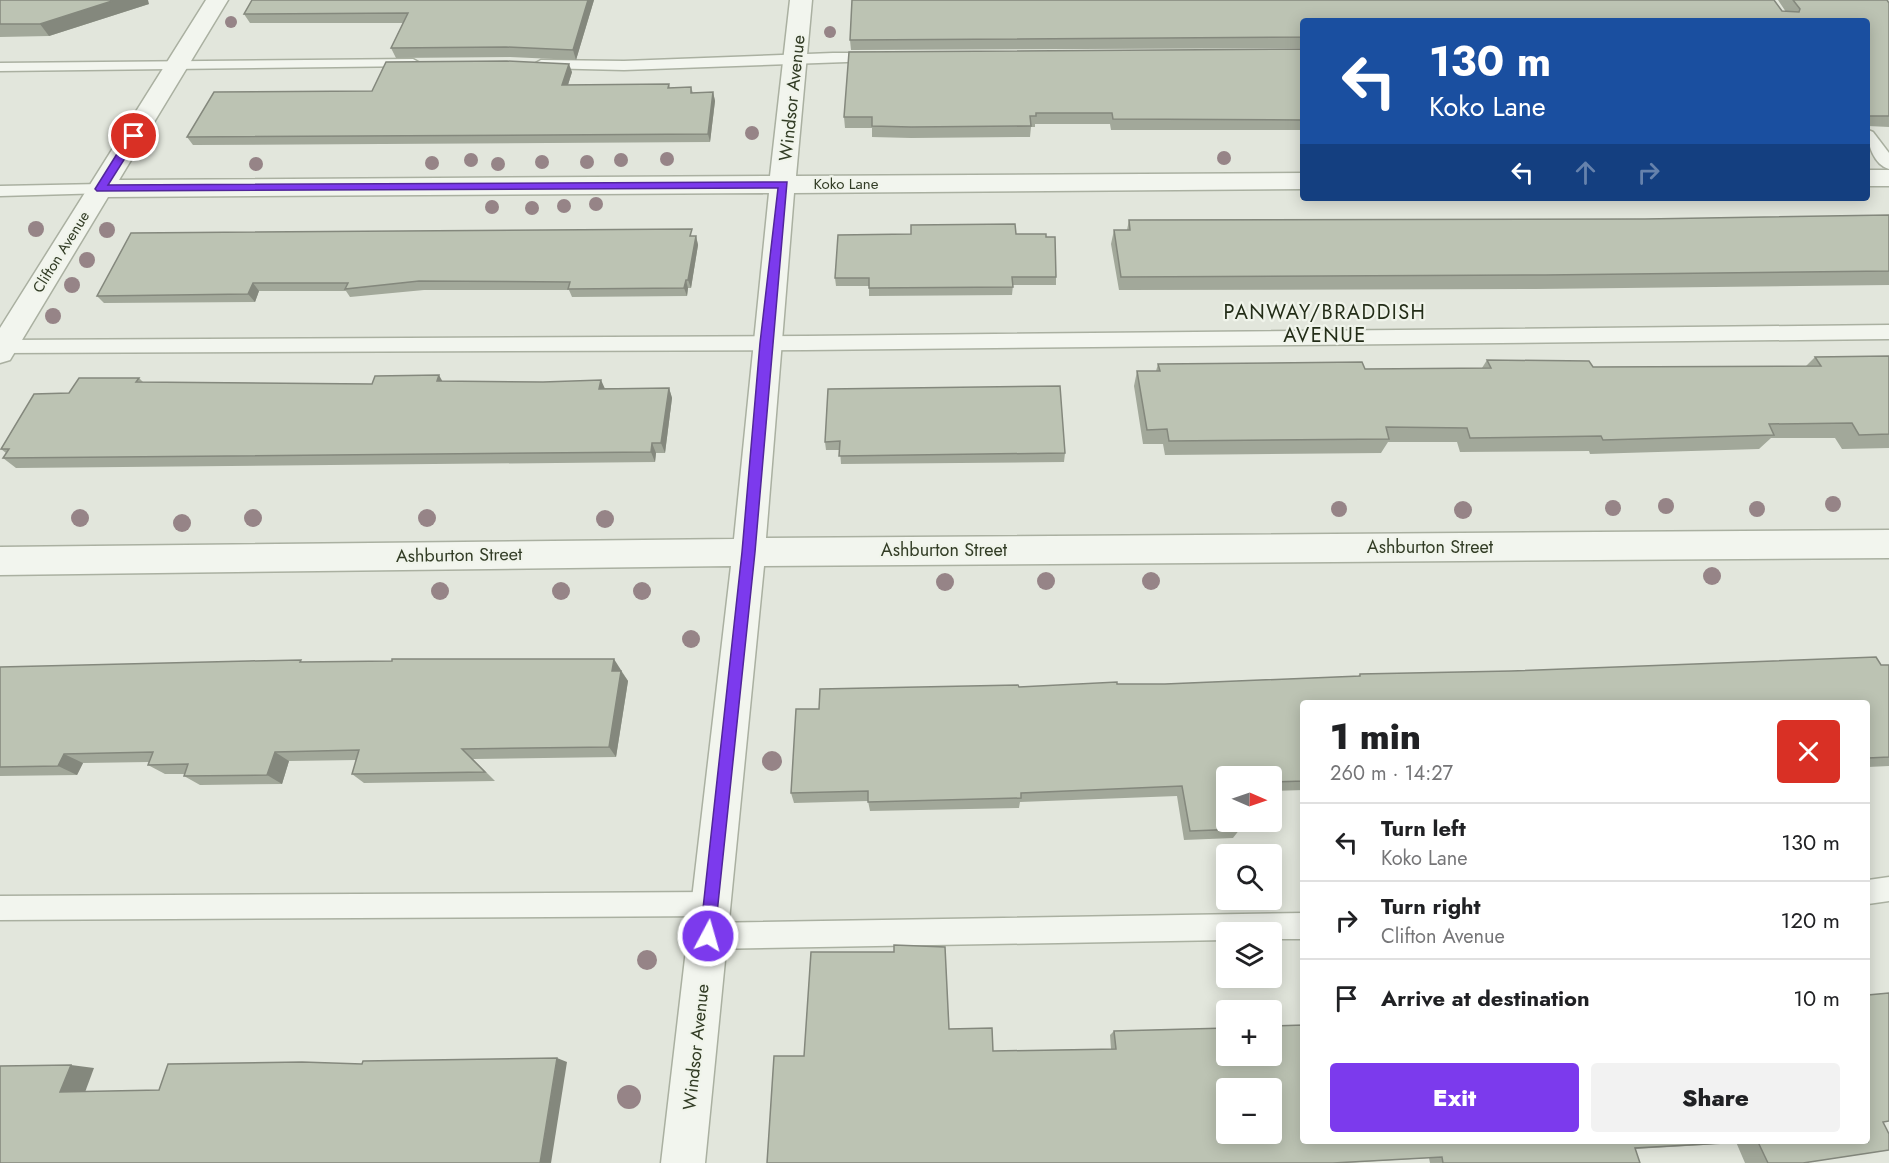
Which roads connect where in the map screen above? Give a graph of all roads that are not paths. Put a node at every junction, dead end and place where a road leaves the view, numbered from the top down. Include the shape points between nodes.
1 (217, 0) edge
2 (801, 0) edge
3 (796, 57) junction
4 (888, 57) edge
5 (429, 63) edge
6 (521, 63) edge
7 (177, 65) junction
8 (0, 67) edge
9 (1870, 138) edge
10 (1889, 164) edge
11 (1870, 178) edge
12 (1889, 178) edge
13 (1300, 181) edge
14 (783, 184) junction
15 (101, 189) junction
16 (0, 191) edge
17 (1889, 332) edge
18 (766, 343) junction
19 (2, 349) edge
20 (1889, 544) edge
21 (748, 552) junction
22 (0, 561) edge
23 (1889, 890) edge
24 (1870, 892) edge
25 (0, 908) edge
26 (710, 920) junction
27 (1300, 926) edge
28 (683, 1163) edge

1 - 7 street, Clifton Avenue
2 - 3 street, Windsor Avenue
3 - 4 lane
3 - 6 lane via 595,67
3 - 14 street, Windsor Avenue
5 - 7 lane
7 - 8 lane
7 - 15 street, Clifton Avenue
9 - 10 lane
11 - 12 street
13 - 14 street, Koko Lane
14 - 15 street, Koko Lane
14 - 18 street, Windsor Avenue
15 - 16 lane
15 - 19 street, Clifton Avenue
17 - 18 lane
18 - 19 lane
18 - 21 street, Windsor Avenue
20 - 21 street, Ashburton Street
21 - 22 street, Ashburton Street
21 - 26 street, Windsor Avenue
23 - 24 lane
25 - 26 lane
26 - 27 lane
26 - 28 street, Windsor Avenue

